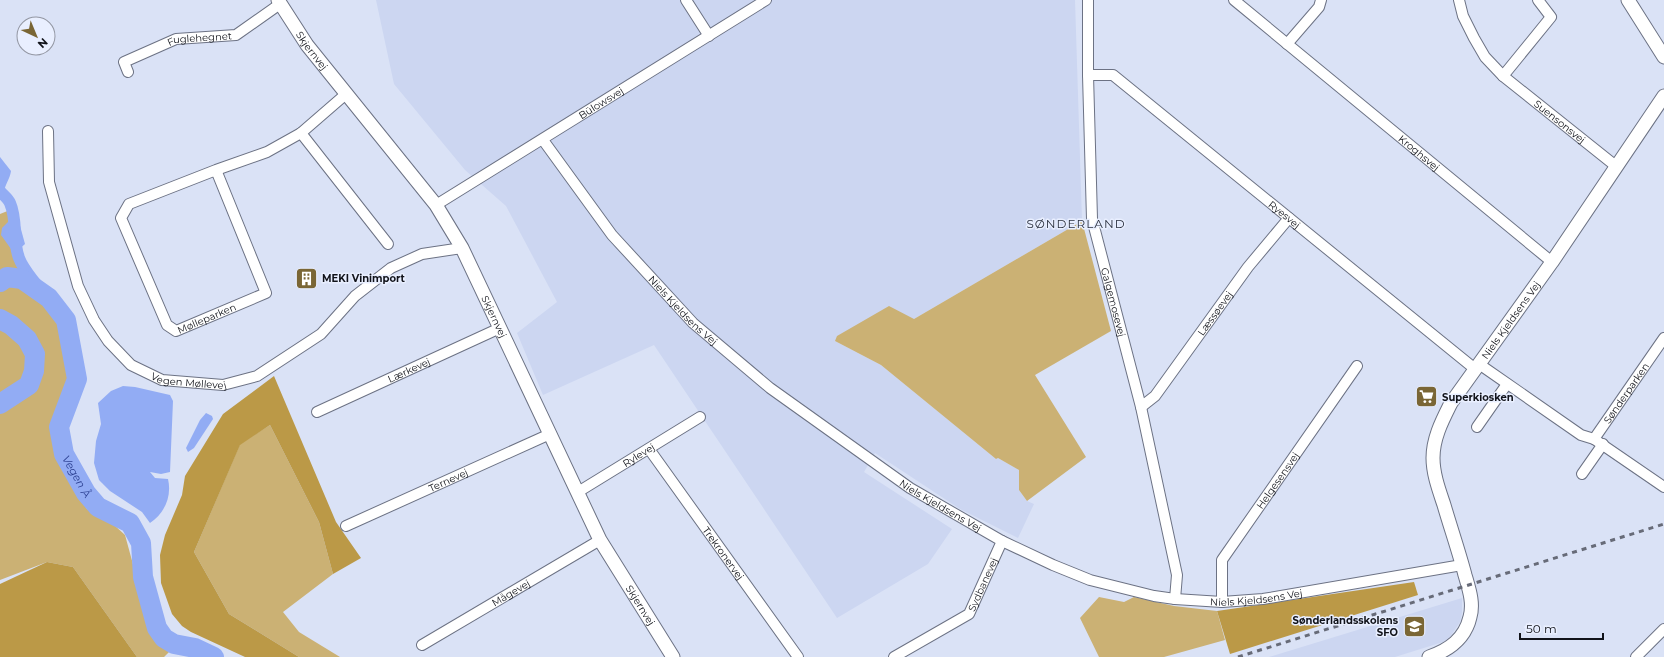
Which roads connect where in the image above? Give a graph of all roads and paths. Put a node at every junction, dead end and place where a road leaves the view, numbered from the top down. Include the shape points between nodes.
1 (686, 0) edge
2 (766, 0) edge
3 (1088, 0) edge
4 (1234, 0) edge
5 (1321, 0) edge
6 (1459, 0) edge
7 (1538, 0) edge
8 (1628, 0) edge
9 (279, 2) edge
10 (709, 36) junction
11 (1287, 44) junction
12 (1664, 56) edge
13 (128, 72) dead end
14 (1088, 75) junction
15 (1503, 76) junction
16 (346, 94) junction
17 (1664, 96) edge
18 (48, 131) dead end
19 (301, 133) junction
20 (543, 140) junction
21 (1617, 167) junction
22 (216, 170) junction
23 (436, 205) junction
24 (1289, 218) junction
25 (388, 244) dead end
26 (462, 248) junction
27 (1552, 262) junction
28 (500, 328) junction
29 (1664, 338) edge
30 (1660, 350) edge
31 (1357, 366) dead end
32 (1477, 367) junction
33 (1507, 384) junction
34 (1141, 407) junction
35 (317, 412) dead end
36 (700, 417) dead end
37 (1477, 426) dead end
38 (550, 434) junction
39 (1599, 441) junction
40 (649, 449) junction
41 (1582, 474) dead end
42 (1664, 487) edge
43 (578, 492) junction
44 (346, 526) dead end
45 (600, 540) junction
46 (1002, 541) junction
47 (1462, 565) junction
48 (1175, 600) junction
49 (1222, 602) junction
50 (1664, 628) edge
51 (422, 645) dead end
52 (673, 657) edge
53 (798, 657) edge
54 (894, 657) edge
55 (1429, 657) edge
56 (1636, 657) edge

1 - 10 street
2 - 10 street, Bülowsvej
3 - 14 street, Galgemosevej
4 - 11 street, Kroghsvej
5 - 11 street via 1319,7
6 - 15 street, Suensonsvej via 1463,16 1474,38 1485,56
7 - 15 street via 1551,17
8 - 12 street
9 - 13 street, Fuglehegnet via 236,36 176,39 124,62
9 - 16 street, Skjernvej via 307,45
10 - 20 street, Bülowsvej
11 - 27 street, Kroghsvej
14 - 24 street, Ryesvej via 1113,75
14 - 34 street, Galgemosevej via 1092,219
15 - 21 street, Suensonsvej
16 - 19 street, Mølleparken
16 - 23 street, Skjernvej
17 - 21 street, Niels Kjeldsens Vej
18 - 26 street, Vegen Møllevej via 49,182 78,286 94,320 108,341 131,365 162,380 223,385 257,376 321,334 355,296 391,268 422,254
19 - 22 street, Mølleparken via 267,152
19 - 25 street
20 - 23 street, Bülowsvej
20 - 46 street, Niels Kjeldsens Vej via 612,235 693,322 770,388 903,483
21 - 27 street, Niels Kjeldsens Vej
22 - 22 street, Mølleparken via 266,293 176,331 167,325 122,218 129,204
23 - 26 street, Skjernvej
24 - 32 street, Ryesvej
24 - 34 street, Læssøevej via 1248,267 1155,396
26 - 28 street, Skjernvej
27 - 32 street, Niels Kjeldsens Vej
28 - 35 street, Lærkevej
28 - 38 street, Skjernvej
29 - 30 street, Sønderparken
30 - 39 street, Sønderparken
31 - 49 street, Helgesensvej via 1222,560
32 - 33 street
32 - 47 street, Niels Kjeldsens Vej via 1451,404 1434,442 1435,475
33 - 37 street
33 - 39 street via 1581,435
34 - 48 street, Galgemosevej via 1177,575
36 - 40 street, Rylevej
38 - 43 street, Skjernvej
38 - 44 street, Ternevej
39 - 41 street, Sønderparken
39 - 42 street
40 - 43 street, Rylevej
40 - 53 street, Trekronervej
43 - 45 street, Skjernvej
45 - 51 street, Mågevej
45 - 52 street, Skjernvej
46 - 48 street, Niels Kjeldsens Vej via 1090,580
46 - 54 street, Sydbanevej via 969,614
47 - 49 street, Niels Kjeldsens Vej via 1263,599
47 - 55 street, Niels Kjeldsens Vej via 1472,604 1467,628 1451,647
48 - 49 street, Niels Kjeldsens Vej
50 - 56 street

